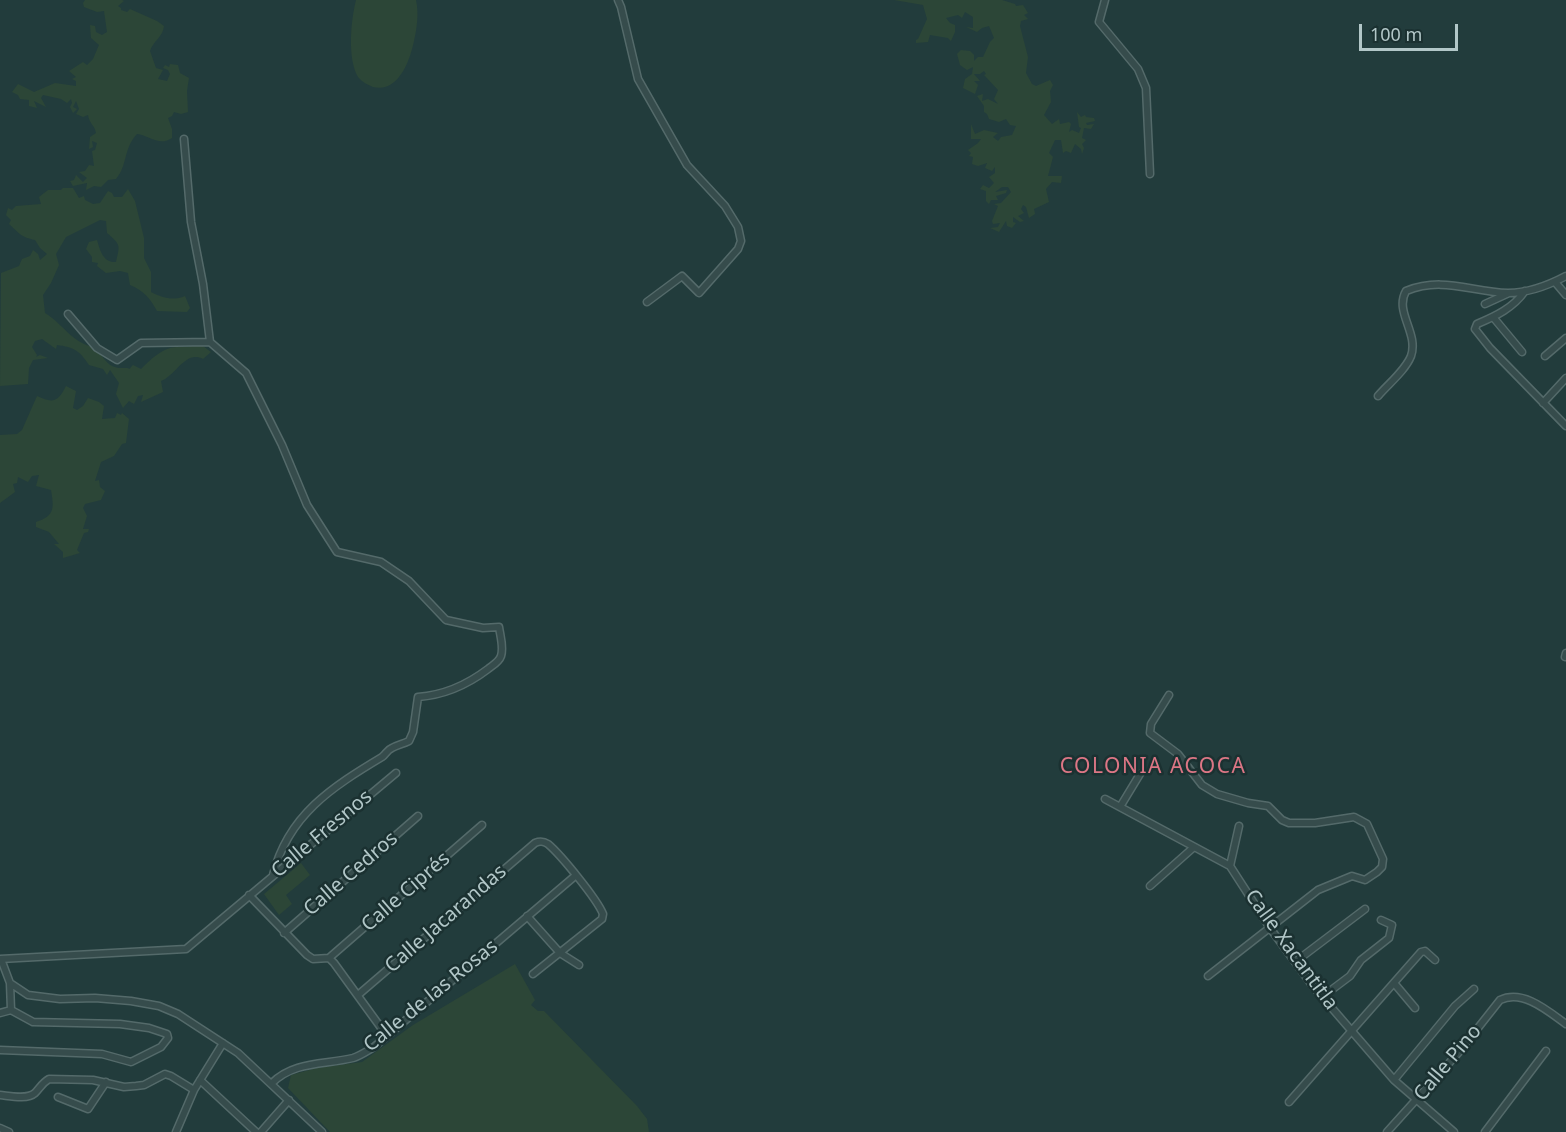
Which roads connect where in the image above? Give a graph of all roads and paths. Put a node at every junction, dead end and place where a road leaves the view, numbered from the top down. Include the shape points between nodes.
1 (618, 0) edge
2 (1105, 0) edge
3 (184, 139) dead end
4 (1150, 174) dead end
5 (1566, 276) edge
6 (1556, 282) junction
7 (1525, 291) junction
8 (1509, 293) junction
9 (1566, 295) edge
10 (646, 302) dead end
11 (1485, 304) dead end
12 (68, 314) dead end
13 (1493, 317) junction
14 (1566, 338) edge
15 (210, 342) junction
16 (1521, 352) dead end
17 (1545, 356) dead end
18 (1566, 378) edge
19 (1378, 396) dead end
20 (1543, 403) junction
21 (1566, 426) edge
22 (1169, 695) dead end
23 (396, 773) dead end
24 (1140, 774) dead end
25 (1105, 799) dead end
26 (1120, 807) junction
27 (418, 816) dead end
28 (482, 825) dead end
29 (1239, 825) dead end
30 (1194, 847) junction
31 (1230, 866) junction
32 (273, 875) junction
33 (575, 876) junction
34 (1150, 886) dead end
35 (249, 895) junction
36 (1365, 909) dead end
37 (527, 916) junction
38 (1381, 920) dead end
39 (1270, 928) junction
40 (284, 933) junction
41 (560, 952) junction
42 (329, 958) junction
43 (0, 959) edge
44 (1435, 960) dead end
45 (1294, 962) junction
46 (579, 965) dead end
47 (533, 974) dead end
48 (1208, 976) dead end
49 (10, 983) junction
50 (1394, 983) junction
51 (1474, 989) dead end
52 (358, 995) junction
53 (1322, 997) junction
54 (1415, 1008) dead end
55 (11, 1010) junction
56 (0, 1013) edge
57 (1566, 1024) edge
58 (1352, 1032) junction
59 (387, 1036) junction
60 (223, 1043) junction
61 (0, 1050) edge
62 (1546, 1051) dead end
63 (200, 1080) junction
64 (1394, 1080) junction
65 (106, 1082) junction
66 (272, 1083) junction
67 (194, 1090) junction
68 (0, 1095) edge
69 (58, 1097) dead end
70 (1417, 1099) junction
71 (289, 1101) junction
72 (1289, 1102) dead end
73 (0, 1128) edge
74 (9, 1132) edge
75 (176, 1132) edge
76 (256, 1132) edge
77 (261, 1132) edge
78 (322, 1132) edge
79 (1387, 1132) edge
80 (1454, 1132) edge
81 (1485, 1132) edge

1 - 10 street via 638,79 687,165 725,206 738,227 741,241 699,293 682,276
2 - 4 street via 1099,22 1138,69 1146,88
3 - 15 street
5 - 6 street
6 - 7 street
6 - 9 street
7 - 8 street
7 - 13 street via 1518,301
8 - 11 street
8 - 19 street via 1439,284 1406,291 1402,303 1412,355
12 - 15 street via 97,348 117,360 141,343
13 - 16 street
13 - 20 street via 1477,324 1475,329
14 - 17 street
15 - 32 street via 246,373 307,506 337,552 381,562 409,581 446,620 483,628 499,627 501,643 501,657 477,677 460,688 418,697 409,741 390,748 305,812 286,842
18 - 20 street
20 - 21 street
22 - 39 street via 1151,724 1150,733 1178,754 1202,785 1217,794 1268,806 1288,823 1360,819 1367,824 1383,859 1382,867 1371,878 1352,876 1328,885
23 - 32 street, Calle Fresnos
24 - 26 street
25 - 26 street, Calle Xacantitla
26 - 30 street, Calle Xacantitla
27 - 40 street, Calle Cedros
28 - 42 street, Calle Ciprés
29 - 31 street
30 - 31 street, Calle Xacantitla
30 - 34 street
31 - 39 street, Calle Xacantitla
32 - 35 street, Calle Fresnos
33 - 37 street, Calle de las Rosas
33 - 41 street via 603,912 602,919
33 - 52 street, Calle Jacarandas via 548,845 535,843
35 - 40 street
35 - 43 street, Calle Fresnos via 186,948
36 - 45 street
37 - 41 street
37 - 59 street, Calle de las Rosas
38 - 53 street via 1392,925 1389,938
39 - 45 street, Calle Xacantitla
39 - 48 street
40 - 42 street via 307,955
41 - 46 street
41 - 47 street
42 - 52 street
43 - 49 street
44 - 50 street via 1423,950
45 - 53 street, Calle Xacantitla
49 - 55 street
49 - 60 street via 39,997 95,998 159,1006
50 - 54 street
50 - 58 street
51 - 64 street via 1455,1006
52 - 59 street
53 - 58 street, Calle Xacantitla
55 - 56 street
55 - 61 street via 33,1022 120,1024 159,1030 168,1038 161,1047 131,1062 102,1054
57 - 70 street, Calle Pino via 1541,1006 1518,997 1500,1000
58 - 64 street, Calle Xacantitla
58 - 72 street
59 - 66 street, Calle de las Rosas via 355,1057 297,1067
60 - 63 street
60 - 66 street
62 - 81 street
63 - 67 street
63 - 76 street
64 - 70 street, Calle Xacantitla
65 - 67 street via 124,1087 144,1085 165,1074
65 - 68 street via 49,1079 28,1097
65 - 69 street via 88,1109
66 - 71 street
67 - 75 street
70 - 79 street, Calle Pino
70 - 80 street, Calle Xacantitla
71 - 77 street
71 - 78 street
73 - 74 street

